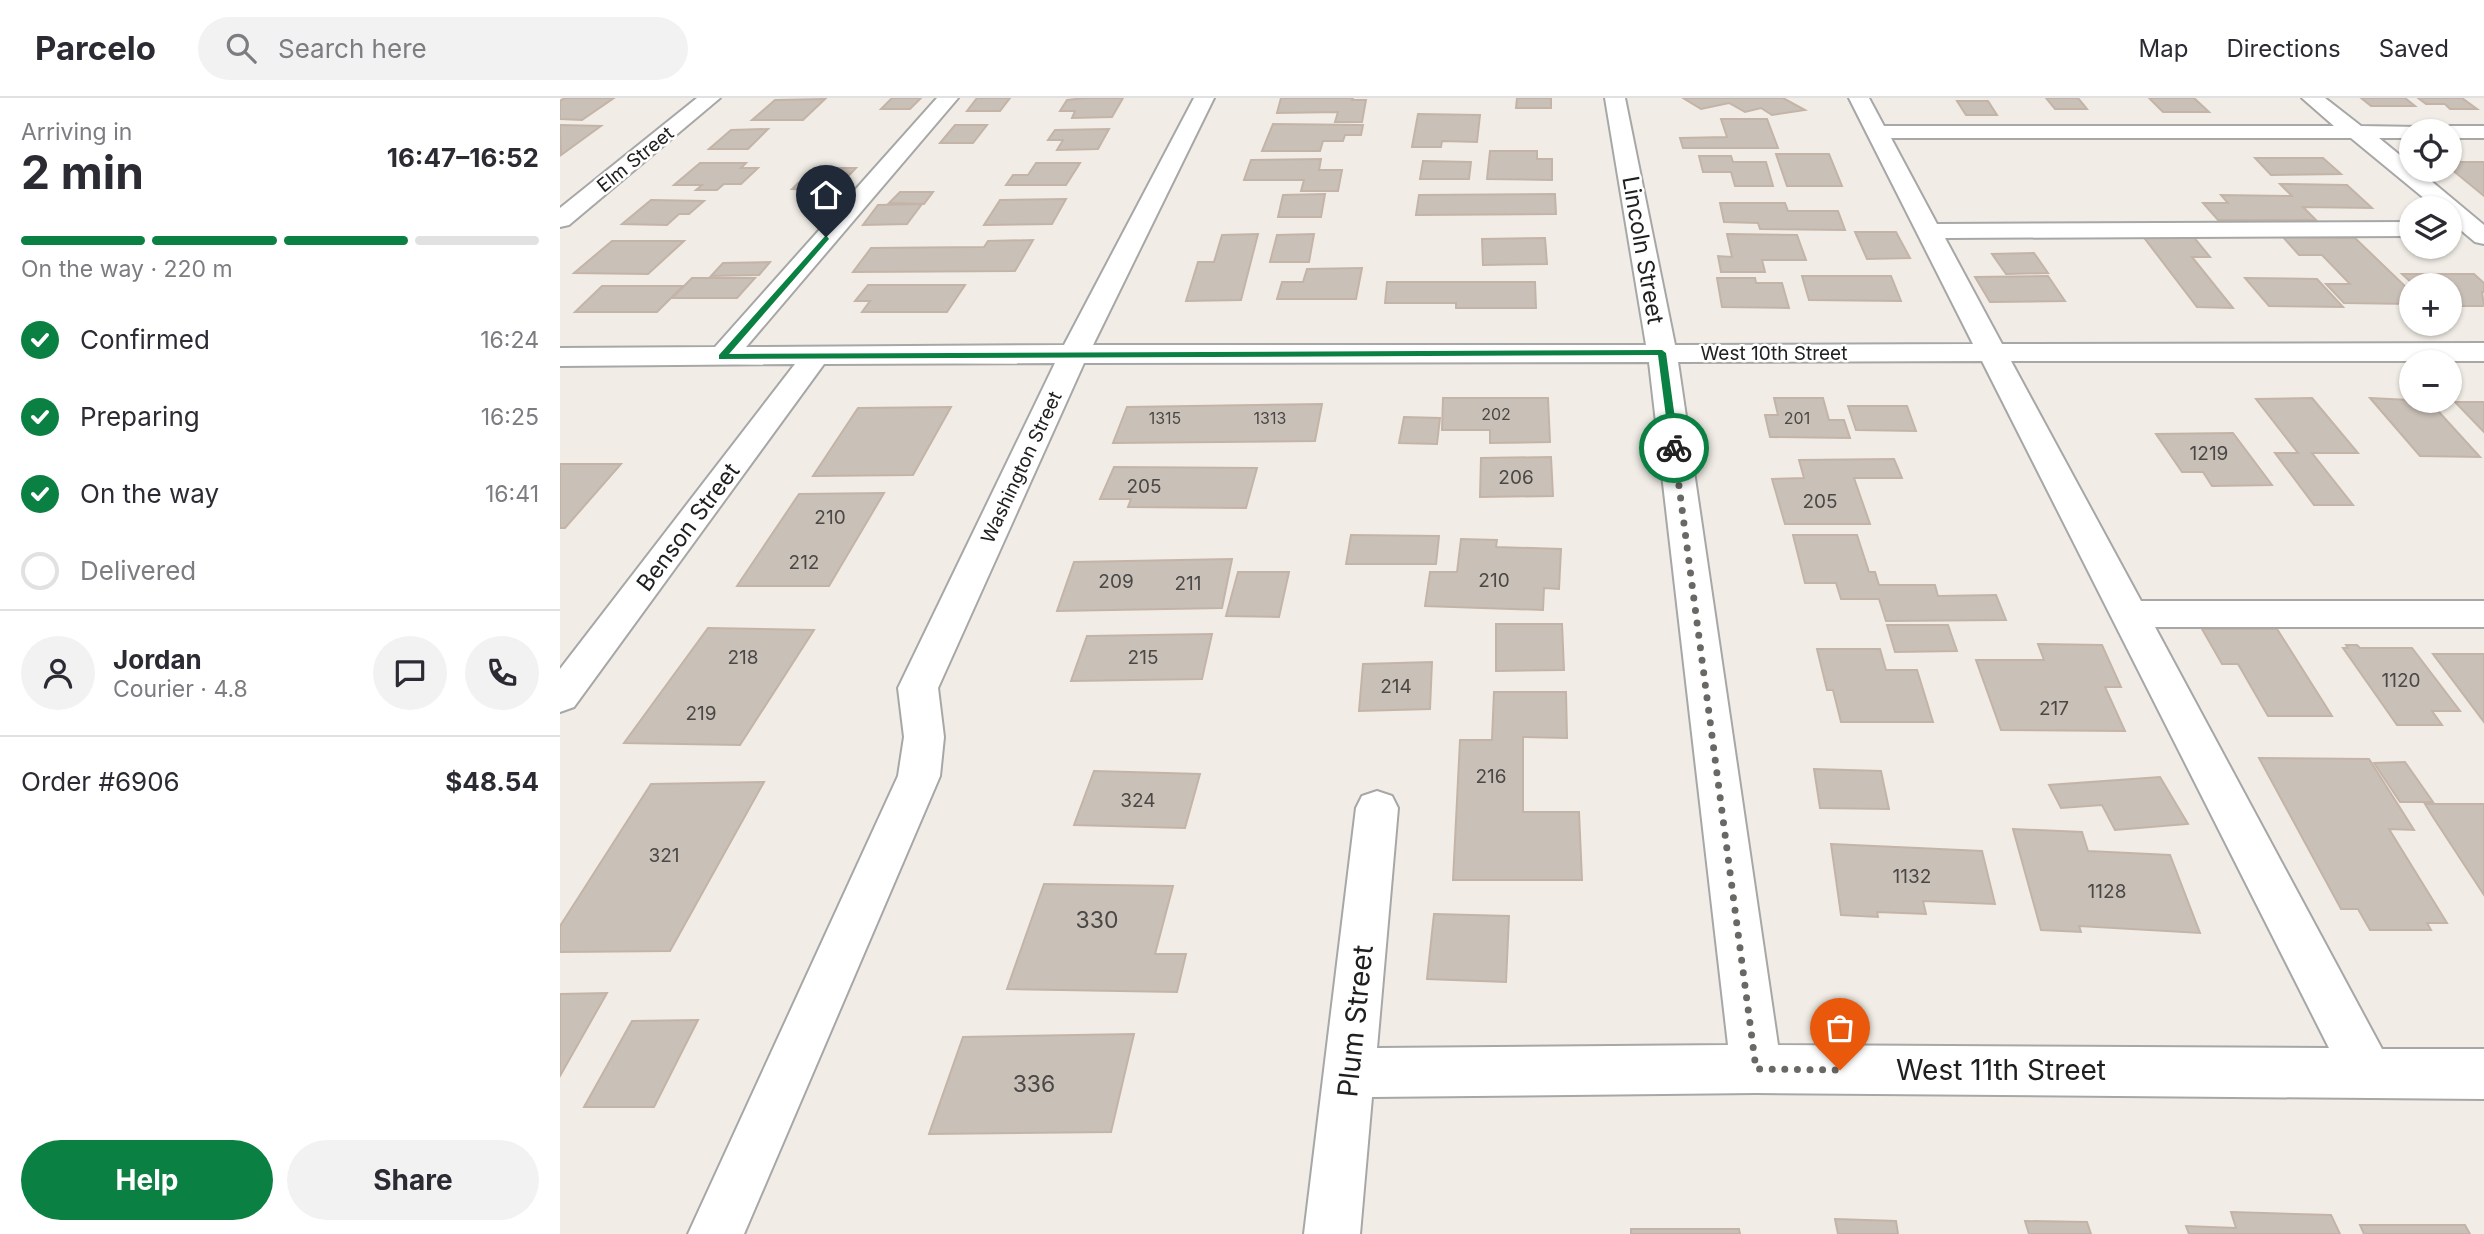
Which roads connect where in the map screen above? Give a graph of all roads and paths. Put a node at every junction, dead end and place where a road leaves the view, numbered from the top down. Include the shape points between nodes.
1 (710, 98) edge
2 (948, 98) edge
3 (1204, 98) edge
4 (1615, 98) edge
5 (1859, 98) edge
6 (2312, 98) edge
7 (1877, 132) junction
8 (2356, 132) junction
9 (2399, 132) edge
10 (2462, 132) edge
11 (2484, 132) edge
12 (2435, 196) edge
13 (560, 220) edge
14 (2399, 229) edge
15 (1928, 231) junction
16 (1992, 352) junction
17 (2484, 352) edge
18 (1662, 353) junction
19 (1074, 354) junction
20 (560, 357) edge
21 (722, 357) junction
22 (815, 357) junction
23 (2129, 614) junction
24 (2484, 614) edge
25 (560, 697) edge
26 (1377, 808) dead end
27 (1756, 1069) junction
28 (1350, 1073) junction
29 (2368, 1073) junction
30 (2484, 1073) edge
31 (716, 1234) edge
32 (1332, 1234) edge

1 - 13 street, Elm Street
2 - 21 street
3 - 19 street, Washington Street
4 - 18 street, Lincoln Street
5 - 7 street
6 - 8 street
7 - 8 street
7 - 15 street
8 - 9 street
8 - 12 street
10 - 11 street
14 - 15 street
15 - 16 street
16 - 17 street, West 10th Street
16 - 18 street, West 10th Street
16 - 23 street
18 - 19 street, West 10th Street
18 - 27 street, Lincoln Street
19 - 22 street, West 10th Street
19 - 31 street, Washington Street via 918,688 924,737 919,776
20 - 21 street, West 10th Street
21 - 22 street, West 10th Street
22 - 25 street, Benson Street
23 - 24 street
23 - 29 street
26 - 28 street, Plum Street
27 - 28 street, West 11th Street
27 - 29 street, West 11th Street
28 - 32 street, Plum Street
29 - 30 street, West 11th Street

